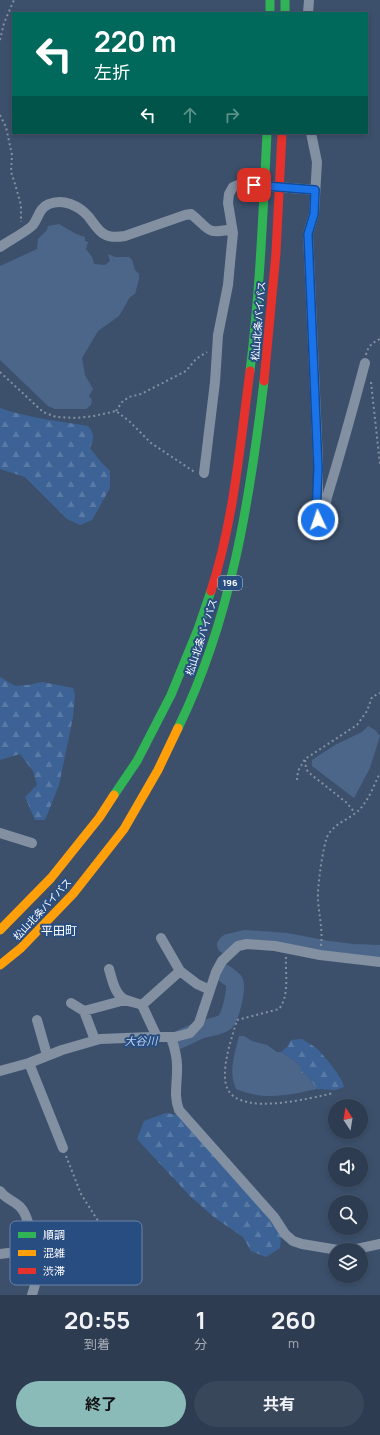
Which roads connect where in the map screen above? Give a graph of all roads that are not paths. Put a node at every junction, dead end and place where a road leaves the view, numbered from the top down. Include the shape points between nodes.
1 (270, 0) edge
2 (285, 0) edge
3 (309, 0) edge
4 (270, 12) edge
5 (285, 12) edge
6 (308, 12) edge
7 (267, 134) edge
8 (282, 134) edge
9 (311, 134) edge
10 (315, 190) junction
11 (232, 228) junction
12 (0, 247) edge
13 (365, 362) road end
14 (204, 473) road end
15 (0, 833) edge
16 (32, 843) dead end
17 (0, 930) edge
18 (161, 938) dead end
19 (380, 962) edge
20 (0, 965) edge
21 (109, 969) dead end
22 (180, 971) junction
23 (210, 990) junction
24 (125, 1000) junction
25 (71, 1003) dead end
26 (142, 1005) junction
27 (84, 1011) junction
28 (36, 1020) dead end
29 (157, 1037) junction
30 (171, 1037) junction
31 (95, 1040) junction
32 (47, 1055) junction
33 (29, 1063) junction
34 (0, 1072) edge
35 (63, 1148) road end
36 (0, 1191) edge
37 (28, 1221) edge
38 (380, 1244) edge
39 (35, 1285) edge
40 (32, 1295) edge

1 - 4 highway
2 - 5 highway
3 - 6 street
7 - 17 highway, 松山北条バイパス / 196 via 254,341 232,506 215,577 198,629 171,695 137,761 99,818 51,878
8 - 20 highway, 松山北条バイパス / 196 via 276,253 258,431 246,508 215,636 187,710 158,770 124,829 73,894 21,948
9 - 10 street via 317,162
10 - 11 street via 240,184 233,187 228,203
10 - 13 street via 314,214 308,234 318,520 324,517 326,499
11 - 12 street via 214,232 207,230 191,214 116,237 105,235 76,207 59,202 41,209 28,230
11 - 14 street via 232,253 218,334
15 - 16 street
18 - 22 street
19 - 23 street via 320,955 286,947 246,944 238,946 222,961
21 - 24 street via 117,991
22 - 23 street
22 - 26 street
23 - 30 street via 199,1023 190,1033
24 - 26 street
24 - 27 street
25 - 27 street
26 - 29 street
27 - 31 street
28 - 32 street
29 - 30 street
29 - 31 street
30 - 38 street via 177,1066 178,1110 270,1212 285,1234 302,1244 338,1250
31 - 32 street
32 - 33 street
33 - 34 street
33 - 35 street
36 - 37 street via 22,1209
39 - 40 street

